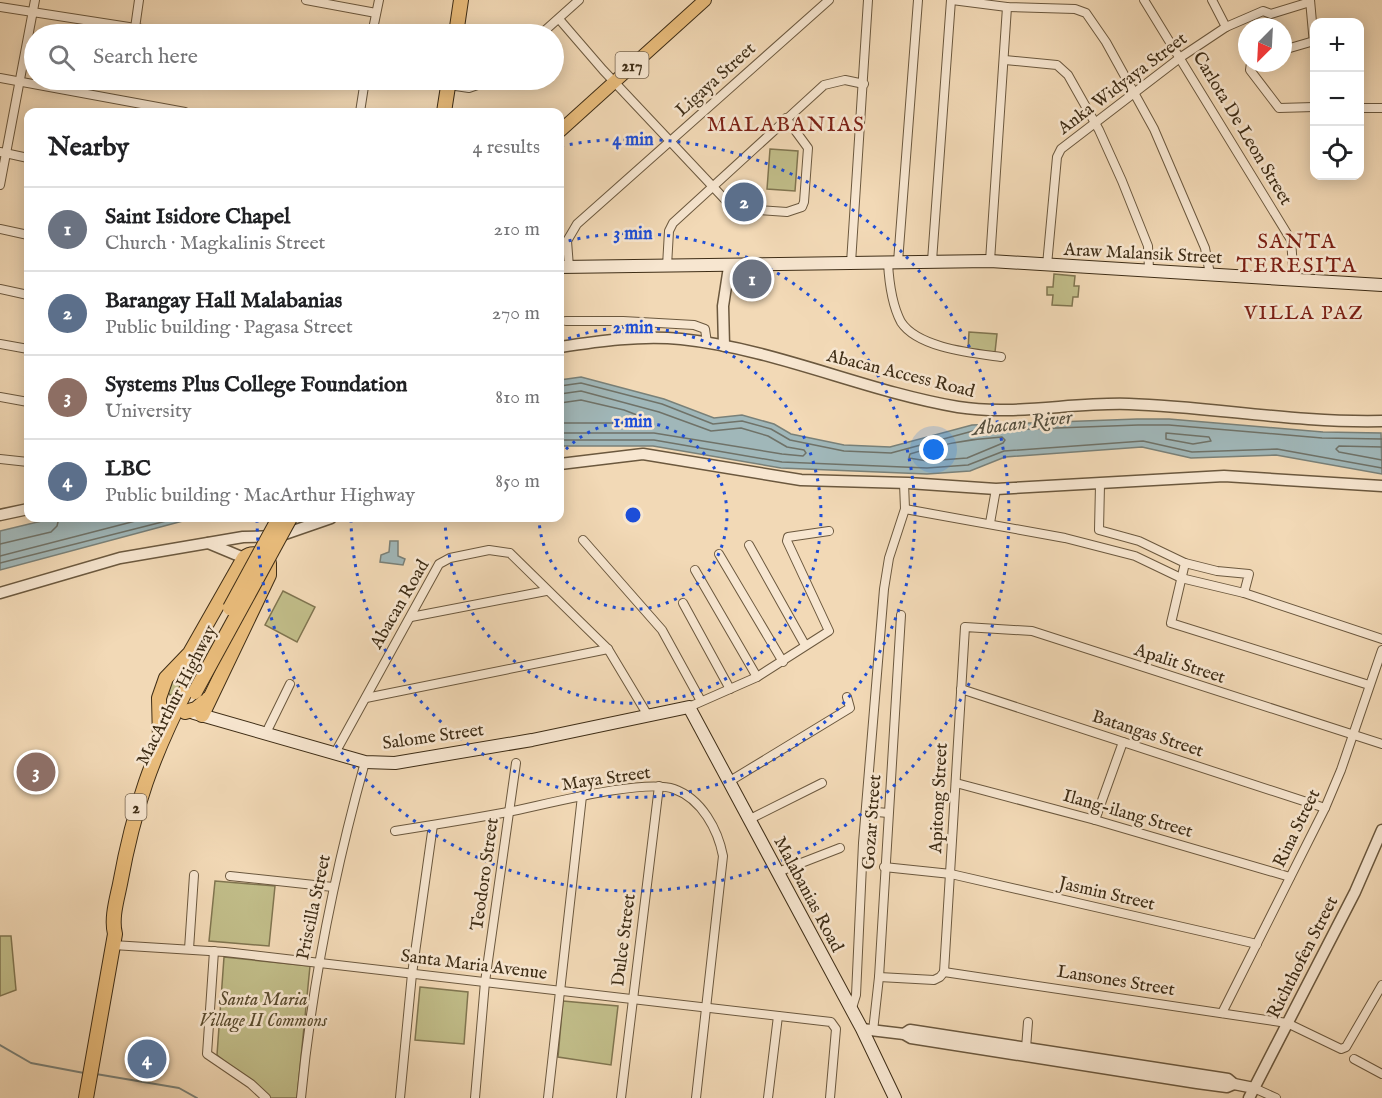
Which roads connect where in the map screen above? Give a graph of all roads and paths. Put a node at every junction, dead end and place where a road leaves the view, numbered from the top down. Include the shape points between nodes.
1 (35, 0) edge
2 (139, 0) edge
3 (306, 0) edge
4 (379, 0) edge
5 (461, 0) edge
6 (579, 0) edge
7 (705, 0) edge
8 (829, 0) edge
9 (868, 0) edge
10 (918, 0) edge
11 (952, 0) edge
12 (1144, 0) edge
13 (1212, 0) edge
14 (1310, 1) edge
15 (0, 7) edge
16 (1007, 7) junction
17 (33, 14) junction
18 (376, 14) junction
19 (1312, 18) edge
20 (559, 19) junction
21 (31, 24) edge
22 (106, 24) edge
23 (136, 24) edge
24 (374, 24) edge
25 (457, 24) edge
26 (553, 24) edge
27 (563, 24) edge
28 (564, 25) edge
29 (1226, 27) junction
30 (1310, 43) edge
31 (1292, 48) edge
32 (1181, 57) junction
33 (1005, 60) junction
34 (24, 62) edge
35 (1252, 72) edge
36 (0, 78) edge
37 (614, 81) junction
38 (20, 83) junction
39 (24, 84) edge
40 (864, 84) junction
41 (60, 90) edge
42 (363, 90) edge
43 (448, 90) edge
44 (1135, 94) junction
45 (1310, 107) edge
46 (162, 108) edge
47 (361, 108) edge
48 (445, 108) edge
49 (1364, 108) edge
50 (1382, 108) edge
51 (786, 118) junction
52 (1095, 124) junction
53 (564, 127) edge
54 (670, 142) junction
55 (3, 152) edge
56 (24, 157) edge
57 (0, 185) edge
58 (711, 185) junction
59 (0, 230) edge
60 (24, 234) edge
61 (932, 261) junction
62 (990, 261) junction
63 (896, 262) junction
64 (851, 263) junction
65 (1047, 265) junction
66 (564, 267) edge
67 (668, 267) junction
68 (729, 267) junction
69 (1149, 270) junction
70 (1210, 274) junction
71 (1294, 280) junction
72 (1382, 285) edge
73 (0, 289) edge
74 (24, 294) edge
75 (566, 321) dead end
76 (0, 344) edge
77 (707, 344) junction
78 (724, 346) junction
79 (564, 347) edge
80 (24, 348) edge
81 (1000, 357) dead end
82 (0, 397) edge
83 (24, 401) edge
84 (1382, 421) edge
85 (0, 459) edge
86 (24, 462) edge
87 (564, 464) edge
88 (904, 483) junction
89 (1100, 485) junction
90 (1382, 486) edge
91 (996, 489) junction
92 (24, 509) edge
93 (906, 509) junction
94 (0, 515) edge
95 (277, 522) edge
96 (288, 522) edge
97 (320, 522) edge
98 (990, 523) junction
99 (828, 531) dead end
100 (287, 534) junction
101 (583, 540) dead end
102 (208, 543) junction
103 (748, 545) dead end
104 (719, 554) dead end
105 (244, 558) junction
106 (269, 563) junction
107 (1185, 563) junction
108 (695, 570) dead end
109 (1181, 578) junction
110 (546, 591) junction
111 (0, 593) edge
112 (1244, 593) junction
113 (683, 603) dead end
114 (901, 615) dead end
115 (411, 617) junction
116 (965, 627) joint
117 (1382, 639) edge
118 (805, 645) junction
119 (608, 649) junction
120 (1382, 650) edge
121 (783, 662) junction
122 (757, 677) junction
123 (164, 684) junction
124 (290, 684) dead end
125 (1369, 686) junction
126 (730, 689) junction
127 (961, 689) junction
128 (188, 692) junction
129 (847, 697) dead end
130 (209, 698) junction
131 (366, 698) junction
132 (695, 704) junction
133 (185, 712) junction
134 (647, 714) junction
135 (202, 715) junction
136 (266, 733) junction
137 (1352, 734) junction
138 (160, 741) junction
139 (1123, 742) junction
140 (1382, 744) edge
141 (335, 753) junction
142 (365, 762) junction
143 (516, 763) dead end
144 (730, 781) junction
145 (822, 783) dead end
146 (956, 783) junction
147 (659, 786) junction
148 (582, 796) junction
149 (1325, 808) junction
150 (866, 811) junction
151 (509, 812) junction
152 (888, 813) junction
153 (750, 819) junction
154 (1095, 820) junction
155 (434, 825) junction
156 (1382, 830) edge
157 (395, 831) dead end
158 (840, 848) dead end
159 (884, 867) junction
160 (778, 872) junction
161 (951, 874) junction
162 (194, 875) dead end
163 (230, 876) dead end
164 (1290, 877) junction
165 (333, 887) junction
166 (114, 939) junction
167 (1257, 944) junction
168 (189, 949) junction
169 (214, 951) junction
170 (317, 963) junction
171 (944, 972) junction
172 (412, 974) junction
173 (879, 976) junction
174 (485, 982) junction
175 (1382, 987) edge
176 (560, 991) junction
177 (632, 999) junction
178 (706, 1008) junction
179 (850, 1011) junction
180 (1222, 1013) junction
181 (778, 1016) junction
182 (1028, 1022) dead end
183 (1287, 1023) junction
184 (868, 1030) junction
185 (997, 1048) junction
186 (1026, 1048) junction
187 (1051, 1056) junction
188 (1354, 1059) dead end
189 (1382, 1074) edge
190 (87, 1093) edge
191 (1251, 1093) edge
192 (890, 1094) edge
193 (266, 1098) edge
194 (301, 1098) edge
195 (400, 1098) edge
196 (475, 1098) edge
197 (548, 1098) edge
198 (621, 1098) edge
199 (696, 1098) edge
200 (768, 1098) edge
201 (830, 1098) edge
202 (1276, 1098) edge

1 - 17 street
2 - 23 street
3 - 18 street
4 - 18 street
5 - 25 highway
6 - 20 street
7 - 37 main road, 217
8 - 54 street, Ligaya Street
9 - 40 street
10 - 63 street
11 - 16 street
11 - 61 street
12 - 32 street, Carlota De Leon Street
13 - 29 street
14 - 19 street
14 - 29 street, Anka Widyaya Street via 1271,14 1263,11
15 - 17 street
16 - 33 street
16 - 44 street via 1075,9 1086,13
17 - 21 street
17 - 22 street
18 - 24 street
20 - 26 street
20 - 27 street
28 - 37 street
29 - 32 street, Anka Widyaya Street
30 - 31 street
32 - 44 street, Anka Widyaya Street
32 - 71 street, Carlota De Leon Street via 1291,240
33 - 52 street via 1062,68
33 - 62 street
34 - 38 street
35 - 45 street via 1279,108
36 - 38 street
37 - 53 main road, 217
37 - 54 street
38 - 39 street
38 - 55 street
40 - 51 street via 844,81 824,85
40 - 64 street
41 - 46 street
42 - 47 street
43 - 48 highway
44 - 52 street, Anka Widyaya Street
44 - 70 street via 1205,248
49 - 50 street
51 - 58 street
51 - 58 street via 808,147 802,207 787,212 733,208
52 - 65 street, Anka Widyaya Street via 1058,152
52 - 69 street via 1148,246
54 - 58 street
54 - 66 street, Ligaya Street via 570,232
55 - 56 street
55 - 57 street
58 - 67 street via 673,223 669,231
59 - 60 street
61 - 62 main road, Araw Malansik Street
61 - 63 main road, Araw Malansik Street
62 - 65 main road, Araw Malansik Street
63 - 64 main road, Araw Malansik Street
63 - 81 street via 889,284 902,322 920,338 958,351
64 - 68 main road, Araw Malansik Street
65 - 69 main road, Araw Malansik Street
66 - 67 main road, Araw Malansik Street
67 - 68 main road, Araw Malansik Street
68 - 78 street via 723,306
69 - 70 main road, Araw Malansik Street
70 - 71 main road, Araw Malansik Street
71 - 72 main road, Araw Malansik Street
73 - 74 street
75 - 77 street via 694,326 705,329
76 - 80 street
77 - 78 street, Abacan Access Road
77 - 79 street, Abacan Access Road via 680,339 639,339
78 - 84 street, Abacan Access Road via 878,388 979,409 1146,404 1297,420
82 - 83 street
85 - 86 street
87 - 88 street via 643,454 801,480
88 - 91 street
88 - 93 street
89 - 90 street via 1224,476
89 - 91 street
89 - 107 street via 1099,530 1139,541
91 - 98 street
92 - 94 street
93 - 98 street
93 - 150 street via 889,558 884,589
95 - 128 highway, MacArthur Highway / 2, bridge
96 - 128 highway, MacArthur Highway / 2, bridge
97 - 100 street
98 - 109 street via 1135,556
99 - 118 street via 787,538 829,630
100 - 102 street
100 - 106 street
101 - 132 street via 662,630
102 - 105 street
102 - 111 street via 120,558
103 - 118 street
104 - 121 street
105 - 106 highway via 254,554
105 - 123 highway via 190,654
106 - 130 highway via 268,579
107 - 109 street
107 - 112 street via 1217,572 1249,574
108 - 122 street
109 - 112 street
109 - 125 street via 1171,622
110 - 115 street
110 - 115 street, Abacan Road via 510,553 489,550 439,564
110 - 119 street, Abacan Road
112 - 117 street
113 - 126 street
114 - 152 street, Gozar Street
115 - 131 street, Abacan Road
116 - 127 street, Apitong Street
116 - 137 street, Apalit Street via 1032,631
118 - 121 street
119 - 131 street
119 - 134 street, Abacan Road
120 - 125 street, Rina Street
121 - 122 street
122 - 126 street
123 - 128 highway via 163,695 167,699
123 - 138 highway via 159,698
124 - 136 street
125 - 137 street, Rina Street
126 - 132 street
127 - 139 street, Batangas Street
127 - 146 street, Apitong Street
128 - 133 highway, MacArthur Highway / 2
128 - 138 highway, MacArthur Highway / 2
129 - 144 street via 850,708
130 - 133 highway
130 - 135 highway
131 - 141 street, Abacan Road
132 - 134 main road, Salome Street
132 - 144 main road, Malabanias Road
133 - 135 main road, Salome Street
133 - 166 highway, MacArthur Highway / 2 via 160,759 143,805 120,928
134 - 142 main road, Salome Street via 532,740 395,763
135 - 136 main road, Salome Street
136 - 141 main road, Salome Street
137 - 140 street, Apalit Street
137 - 149 street, Rina Street
138 - 166 highway, MacArthur Highway / 2 via 131,827 114,915
139 - 149 street, Batangas Street
139 - 154 street
141 - 142 main road, Salome Street
142 - 165 street, Priscilla Street
143 - 151 street, Teodoro Street
144 - 153 main road, Malabanias Road
145 - 153 street
146 - 154 street, Ilang-ilang Street
146 - 161 street, Apitong Street
147 - 148 street, Maya Street
147 - 177 street, Dulce Street
147 - 178 street, Maya Street via 676,789 687,797 711,822 719,837 723,856
148 - 151 street, Maya Street
148 - 176 street
149 - 164 street, Rina Street
150 - 152 street
150 - 179 street via 856,995
151 - 155 street, Maya Street
151 - 174 street, Teodoro Street
152 - 159 street, Gozar Street
153 - 160 main road, Malabanias Road
154 - 164 street, Ilang-ilang Street
155 - 157 street, Maya Street
155 - 172 street
156 - 183 street, Richthofen Street via 1355,892
158 - 160 street
159 - 161 street, Jasmin Street
159 - 173 street, Gozar Street
160 - 179 main road, Malabanias Road
161 - 167 street, Jasmin Street
161 - 171 street, Apitong Street
162 - 168 street
163 - 165 street
164 - 167 street, Rina Street
165 - 170 street, Priscilla Street
166 - 168 street, Santa Maria Avenue
166 - 190 highway, MacArthur Highway / 2
167 - 180 street, Rina Street
168 - 169 street, Santa Maria Avenue
169 - 170 street, Santa Maria Avenue
169 - 193 street via 207,1050
170 - 172 street, Santa Maria Avenue
170 - 194 street, Priscilla Street
171 - 173 street, Lansones Street via 933,980
171 - 180 street, Lansones Street
172 - 174 street, Santa Maria Avenue
172 - 195 street
173 - 184 street, Gozar Street
174 - 176 street, Santa Maria Avenue
174 - 196 street, Teodoro Street
175 - 183 street, Lansones Street via 1346,1047 1341,1049
176 - 177 street, Santa Maria Avenue
176 - 197 street
177 - 178 street, Santa Maria Avenue
177 - 198 street, Dulce Street
178 - 181 street, Santa Maria Avenue
178 - 199 street, Maya Street
179 - 184 main road, Malabanias Road
180 - 183 street, Lansones Street
181 - 200 street
181 - 201 street, Santa Maria Avenue via 831,1022 836,1029
182 - 186 street
183 - 191 street, Richthofen Street
184 - 185 street via 904,1034 910,1030
184 - 192 main road, Malabanias Road
185 - 186 street
185 - 187 street
186 - 187 street
187 - 191 street via 1190,1078 1228,1079
188 - 189 street
191 - 202 street

